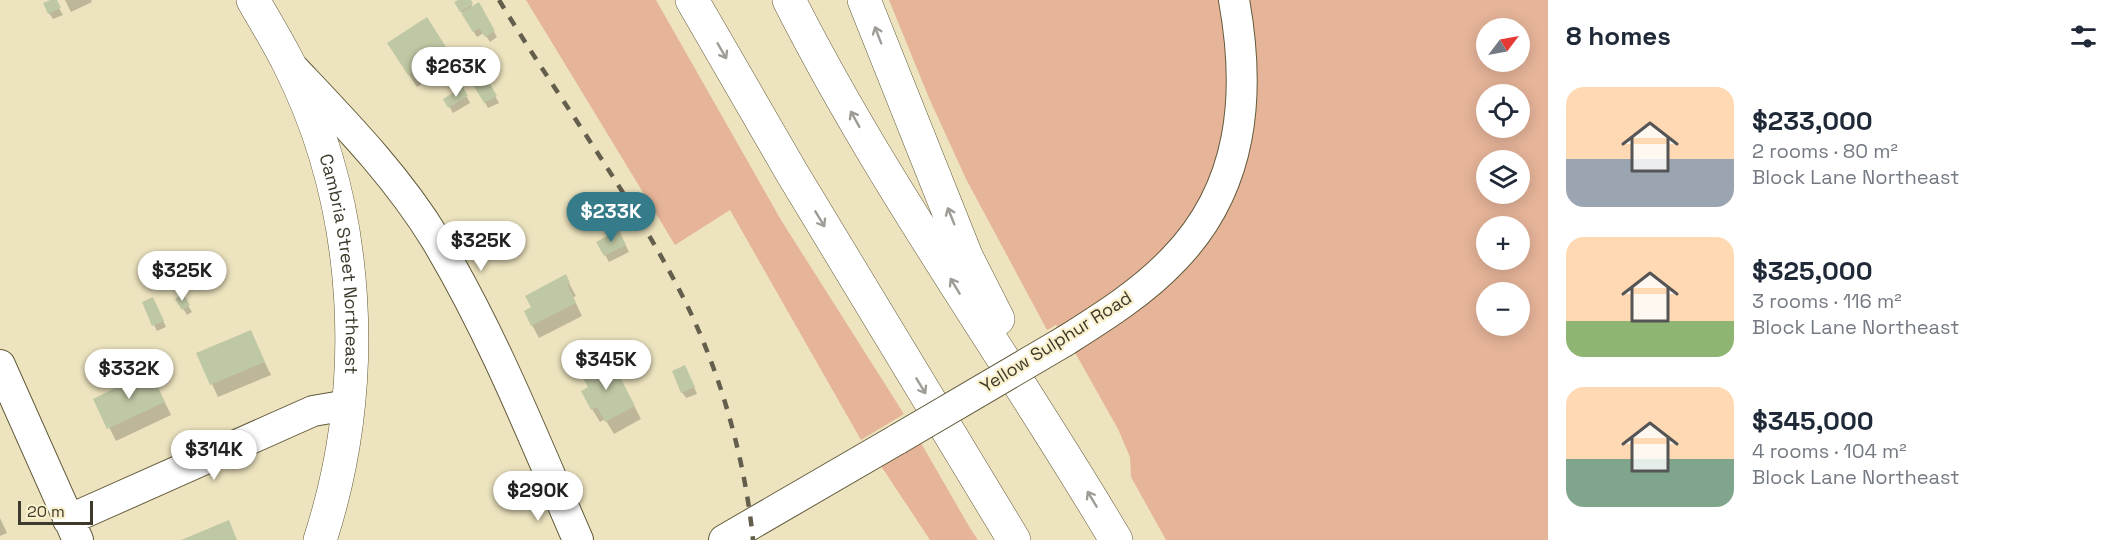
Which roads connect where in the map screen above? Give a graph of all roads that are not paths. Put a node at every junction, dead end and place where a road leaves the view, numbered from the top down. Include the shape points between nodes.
1 (253, 0) edge
2 (692, 0) edge
3 (789, 0) edge
4 (864, 0) edge
5 (1234, 0) edge
6 (289, 64) junction
7 (3, 382) edge
8 (348, 405) junction
9 (1067, 458) junction
10 (563, 507) junction
11 (73, 530) edge
12 (320, 540) edge
13 (561, 540) edge
14 (578, 540) edge
15 (724, 540) edge
16 (1014, 540) edge
17 (1116, 540) edge

1 - 6 main road, Cambria Street Northeast
2 -> 16 main road
9 -> 3 main road via 879,161
9 -> 4 main road via 967,258
5 - 15 street, Yellow Sulphur Road, bridge via 1244,90 1240,130 1214,204 1197,233 1174,260 1147,284 1065,341
6 - 8 main road, Cambria Street Northeast via 322,149 345,245 352,329
6 - 10 street via 372,151 435,239 488,333
7 - 11 street
8 - 11 street via 313,411
8 - 12 main road, Cambria Street Northeast via 342,458
17 -> 9 main road
10 - 13 street
10 - 14 street

